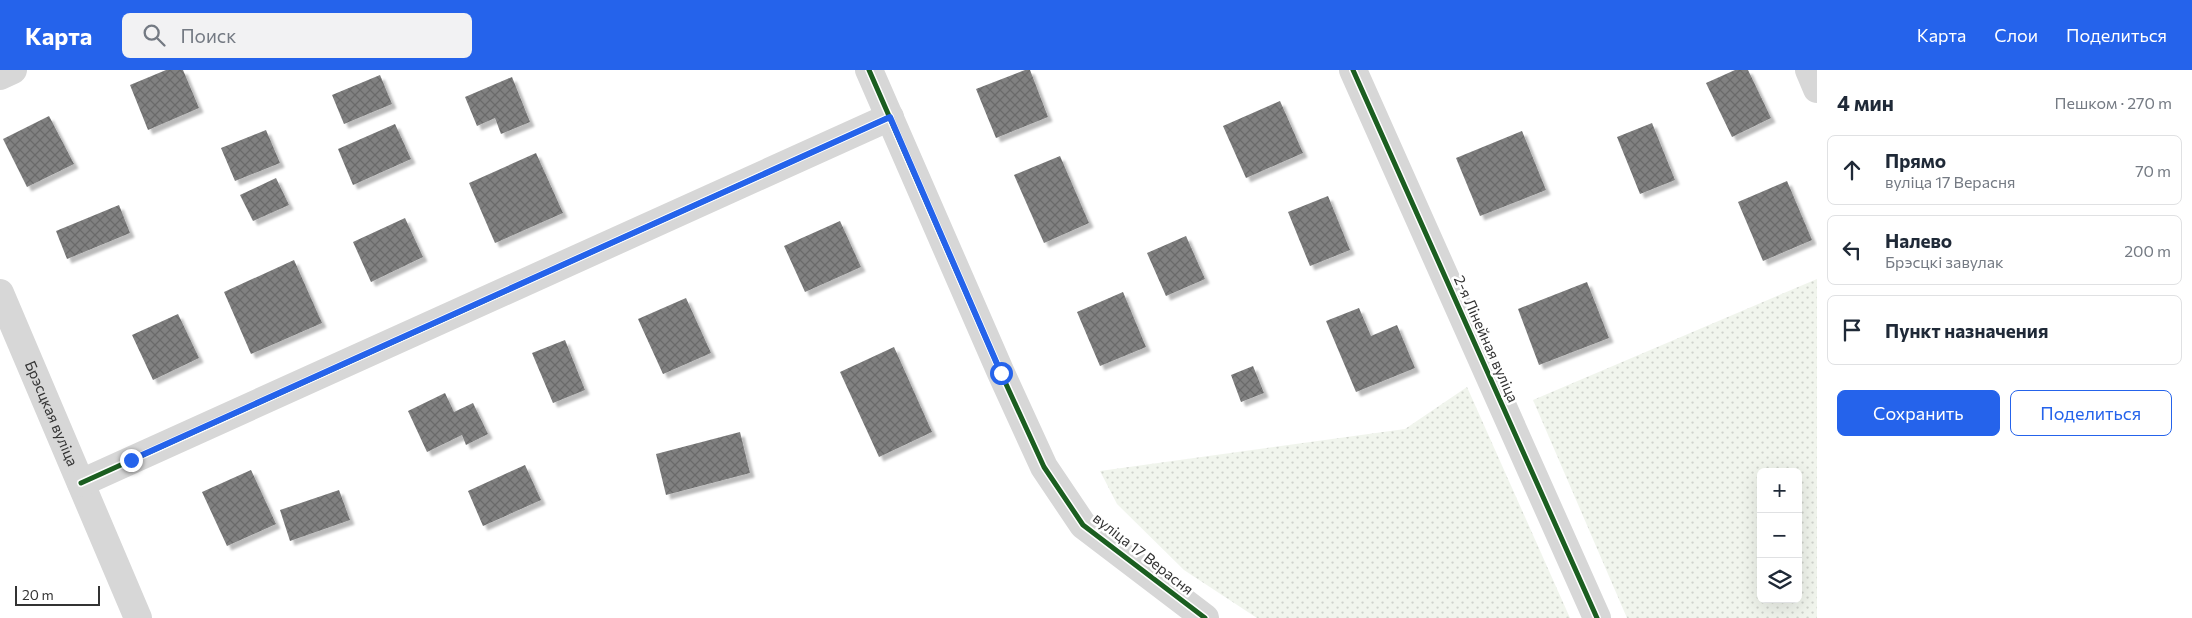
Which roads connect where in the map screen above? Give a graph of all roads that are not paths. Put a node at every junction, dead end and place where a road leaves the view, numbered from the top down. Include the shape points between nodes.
1 (13, 70) edge
2 (869, 70) edge
3 (1354, 70) edge
4 (1809, 70) edge
5 (0, 76) edge
6 (1817, 89) edge
7 (890, 117) junction
8 (0, 293) edge
9 (81, 483) junction
10 (138, 618) edge
11 (1205, 618) edge
12 (1597, 618) edge

1 - 5 street
2 - 7 street, вуліца 17 Верасня
3 - 12 street, 2-я Лінейная вуліца
4 - 6 street
7 - 9 street
7 - 11 street, вуліца 17 Верасня via 1044,467 1083,525
8 - 9 street, Брэсцкая вуліца
9 - 10 street, Брэсцкая вуліца

